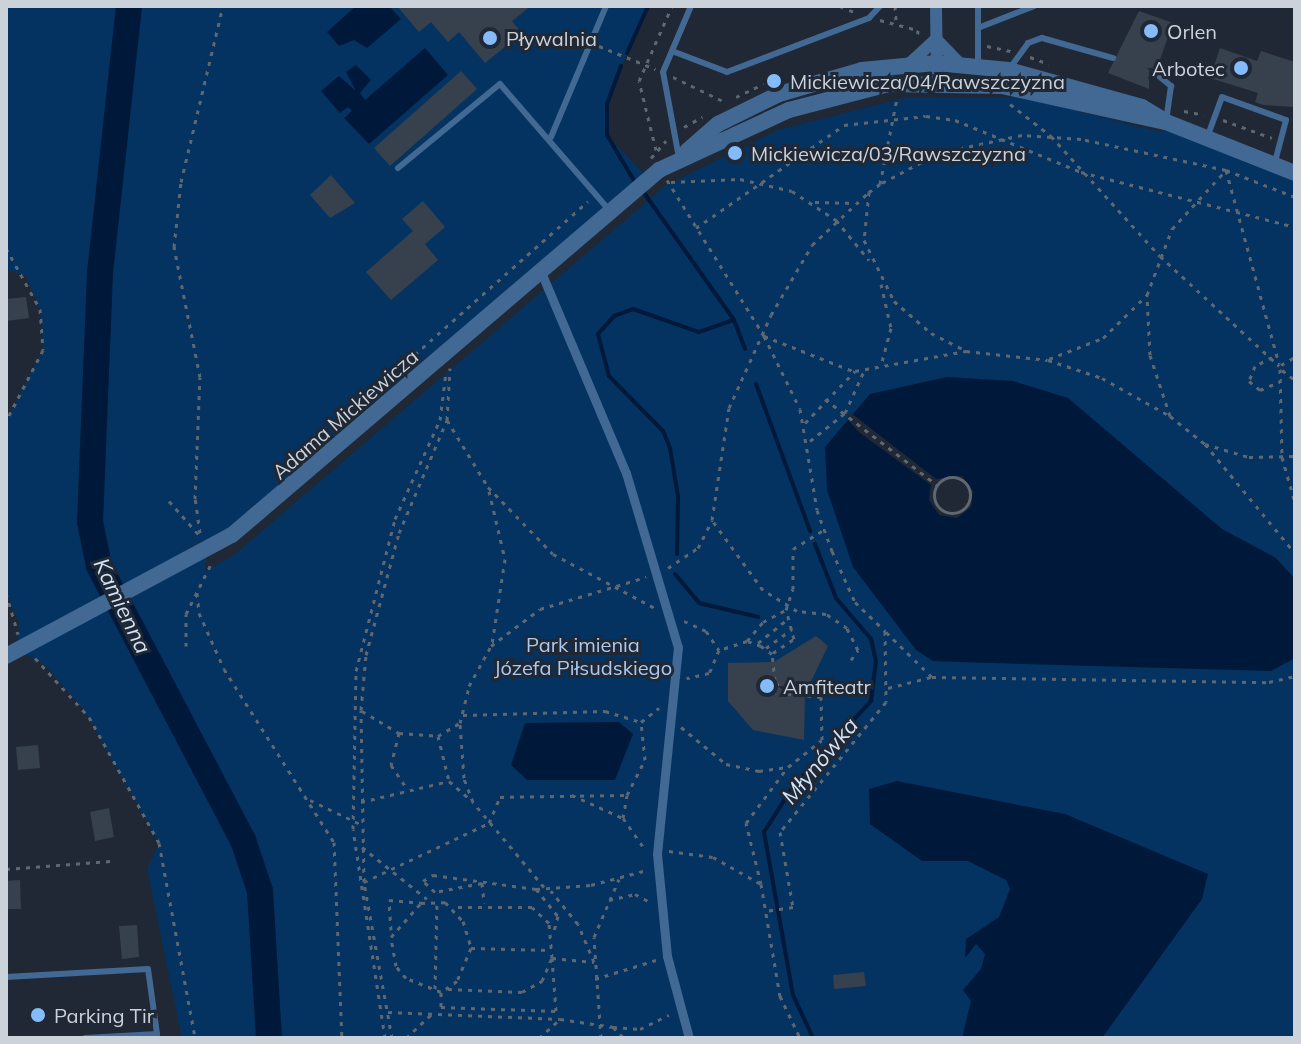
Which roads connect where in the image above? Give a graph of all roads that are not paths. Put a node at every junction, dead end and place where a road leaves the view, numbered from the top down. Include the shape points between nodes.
1 (606, 6) edge
2 (691, 6) edge
3 (880, 6) edge
4 (936, 6) edge
5 (978, 6) edge
6 (1037, 7) edge
7 (978, 28) junction
8 (936, 39) junction
9 (672, 51) junction
10 (1113, 58) dead end
11 (936, 63) junction
12 (959, 63) junction
13 (908, 65) junction
14 (978, 65) junction
15 (1009, 70) junction
16 (1155, 73) dead end
17 (937, 82) junction
18 (976, 83) junction
19 (1166, 122) junction
20 (1208, 135) junction
21 (551, 137) junction
22 (679, 158) junction
23 (1295, 161) edge
24 (1275, 162) junction
25 (398, 168) dead end
26 (1295, 173) edge
27 (611, 212) junction
28 (541, 272) junction
29 (12, 653) edge
30 (6, 977) edge
31 (85, 1038) edge
32 (689, 1038) edge

1 - 21 lane
2 - 9 lane
3 - 9 lane via 869,18 727,72
4 - 8 street
5 - 7 lane
6 - 7 lane
7 - 14 lane
8 - 11 street
8 - 12 street
8 - 13 street
9 - 22 lane via 663,72
10 - 15 lane via 1042,38 1028,43
11 - 12 street, Adama Mickiewicza
11 - 13 street, Adama Mickiewicza
11 - 17 street
12 - 14 street, Adama Mickiewicza
13 - 22 street, Adama Mickiewicza via 862,70 779,94 718,124
14 - 15 street, Adama Mickiewicza
14 - 18 lane
15 - 19 street, Adama Mickiewicza via 1142,107
16 - 19 lane via 1171,86
17 - 18 street, Adama Mickiewicza
17 - 22 street, Adama Mickiewicza via 836,94
18 - 19 street, Adama Mickiewicza
19 - 20 street, Adama Mickiewicza
20 - 24 street, Adama Mickiewicza
20 - 24 lane via 1222,97 1286,120
21 - 25 lane via 500,84
21 - 27 lane
22 - 27 street, Adama Mickiewicza
23 - 24 street, Adama Mickiewicza
24 - 26 street, Adama Mickiewicza
27 - 28 street, Adama Mickiewicza
28 - 29 street, Adama Mickiewicza via 255,518
28 - 32 street via 566,317 626,473 678,647 675,723 657,854 667,956
30 - 31 lane via 148,969 157,1034

